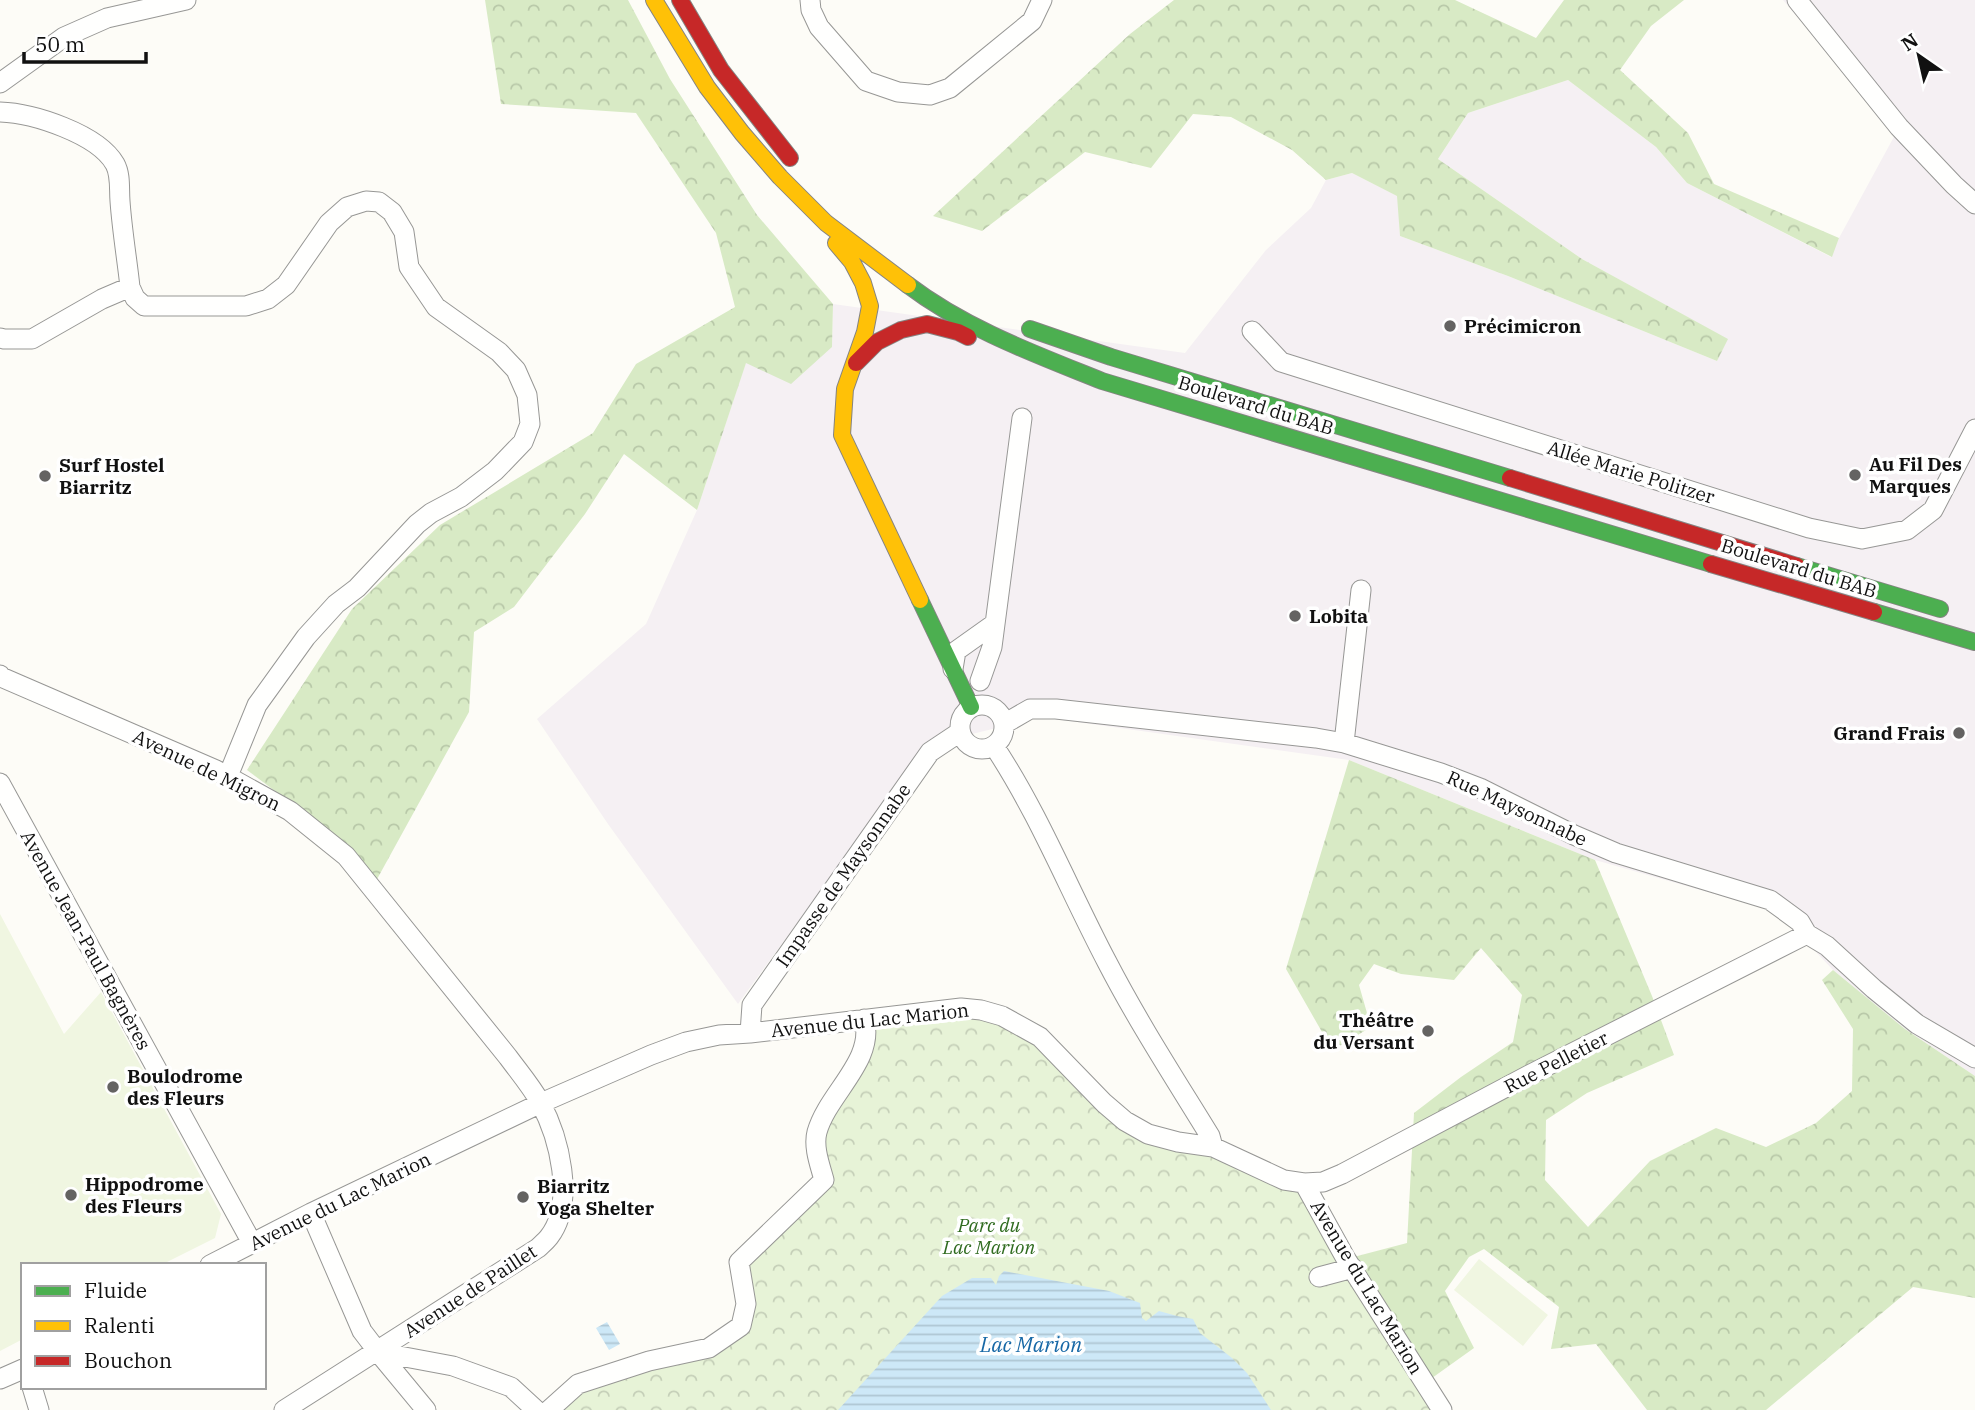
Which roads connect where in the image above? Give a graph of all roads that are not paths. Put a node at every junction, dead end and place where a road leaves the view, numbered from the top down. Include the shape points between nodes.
1 (186, 0) edge
2 (654, 0) edge
3 (680, 0) edge
4 (810, 0) edge
5 (1042, 0) edge
6 (1797, 0) edge
7 (0, 83) edge
8 (0, 112) edge
9 (799, 167) dead end
10 (1975, 204) edge
11 (826, 223) junction
12 (130, 287) junction
13 (1019, 324) dead end
14 (1252, 331) dead end
15 (0, 338) edge
16 (855, 364) junction
17 (1102, 381) junction
18 (1021, 418) dead end
19 (1975, 429) edge
20 (1361, 590) dead end
21 (1949, 612) dead end
22 (994, 624) junction
23 (1975, 642) edge
24 (955, 660) junction
25 (0, 677) edge
26 (980, 681) junction
27 (979, 706) junction
28 (1004, 724) junction
29 (960, 732) junction
30 (1344, 743) junction
31 (994, 746) junction
32 (228, 776) junction
33 (0, 783) edge
34 (1807, 934) junction
35 (864, 1019) junction
36 (750, 1033) junction
37 (1975, 1058) edge
38 (541, 1103) junction
39 (1213, 1146) junction
40 (1304, 1184) junction
41 (311, 1213) junction
42 (252, 1243) junction
43 (214, 1263) edge
44 (1353, 1268) junction
45 (1319, 1277) dead end
46 (378, 1352) junction
47 (21, 1370) edge
48 (0, 1380) edge
49 (33, 1389) edge
50 (39, 1410) edge
51 (284, 1410) edge
52 (426, 1410) edge
53 (536, 1410) edge
54 (549, 1410) edge
55 (1442, 1410) edge

1 - 7 street via 107,18 64,37
2 - 11 main road, Boulevard du BAB via 741,133
3 - 9 main road via 720,69
4 - 5 street via 818,27 866,81 898,92 930,94 950,88 1032,21
6 - 10 street via 1899,127
8 - 12 street via 88,138 115,164
11 - 16 main road via 852,262 870,306
11 - 17 main road, Boulevard du BAB via 918,293 961,319
12 - 15 street via 32,339
12 - 32 street via 144,306 246,306 268,299 286,285 329,223 347,207 379,202 392,212 404,232 409,267 436,307 499,352 516,370 527,395 530,424 523,442 495,471 417,524 306,637 257,705
13 - 21 main road, Boulevard du BAB via 1111,357
14 - 19 street, Allée Marie Politzer via 1282,362 1809,528 1862,539 1907,530 1933,510
16 - 17 main road via 877,342 927,324 958,332 1008,356
16 - 24 main road via 845,389 842,435 936,633
17 - 23 main road, Boulevard du BAB
18 - 22 street
20 - 30 street
22 - 24 street
22 - 26 street via 992,647
24 - 26 main road
24 - 27 main road
25 - 32 street, Avenue de Migron
26 - 27 main road
27 - 28 street via 995,709
27 - 29 street via 962,716
28 - 30 street, Rue Maysonnabe via 1030,709 1056,709
28 - 31 street
29 - 31 street via 973,748
29 - 36 street, Impasse de Maysonnabe via 930,752 752,1005
30 - 34 street, Rue Maysonnabe via 1480,788 1616,853 1770,900 1800,922
31 - 39 street via 1032,810 1106,961
32 - 38 street, Avenue de Migron via 290,811 346,856
33 - 42 street, Avenue Jean-Paul Bagnères
34 - 37 street, Rue Maysonnabe via 1917,1024
34 - 40 street, Rue Pelletier via 1342,1174
35 - 36 street, Avenue du Lac Marion
35 - 39 street, Avenue du Lac Marion via 961,1008 1002,1016 1040,1037 1125,1121 1148,1134
35 - 54 street via 864,1049 817,1133 816,1151 824,1180 739,1262 746,1304 741,1326 709,1348 578,1384
36 - 38 street, Avenue du Lac Marion via 686,1042
38 - 41 street, Avenue du Lac Marion
38 - 46 street, Avenue de Paillet via 563,1174 564,1195 550,1236
39 - 40 street, Avenue du Lac Marion via 1284,1181
40 - 44 street, Avenue du Lac Marion
41 - 42 street, Avenue du Lac Marion
41 - 46 street via 362,1331
42 - 43 street, Avenue du Lac Marion
44 - 45 street
44 - 55 street, Avenue du Lac Marion
46 - 51 street, Avenue de Paillet
46 - 52 street
46 - 53 street via 453,1366 511,1387
47 - 48 street
49 - 50 street

